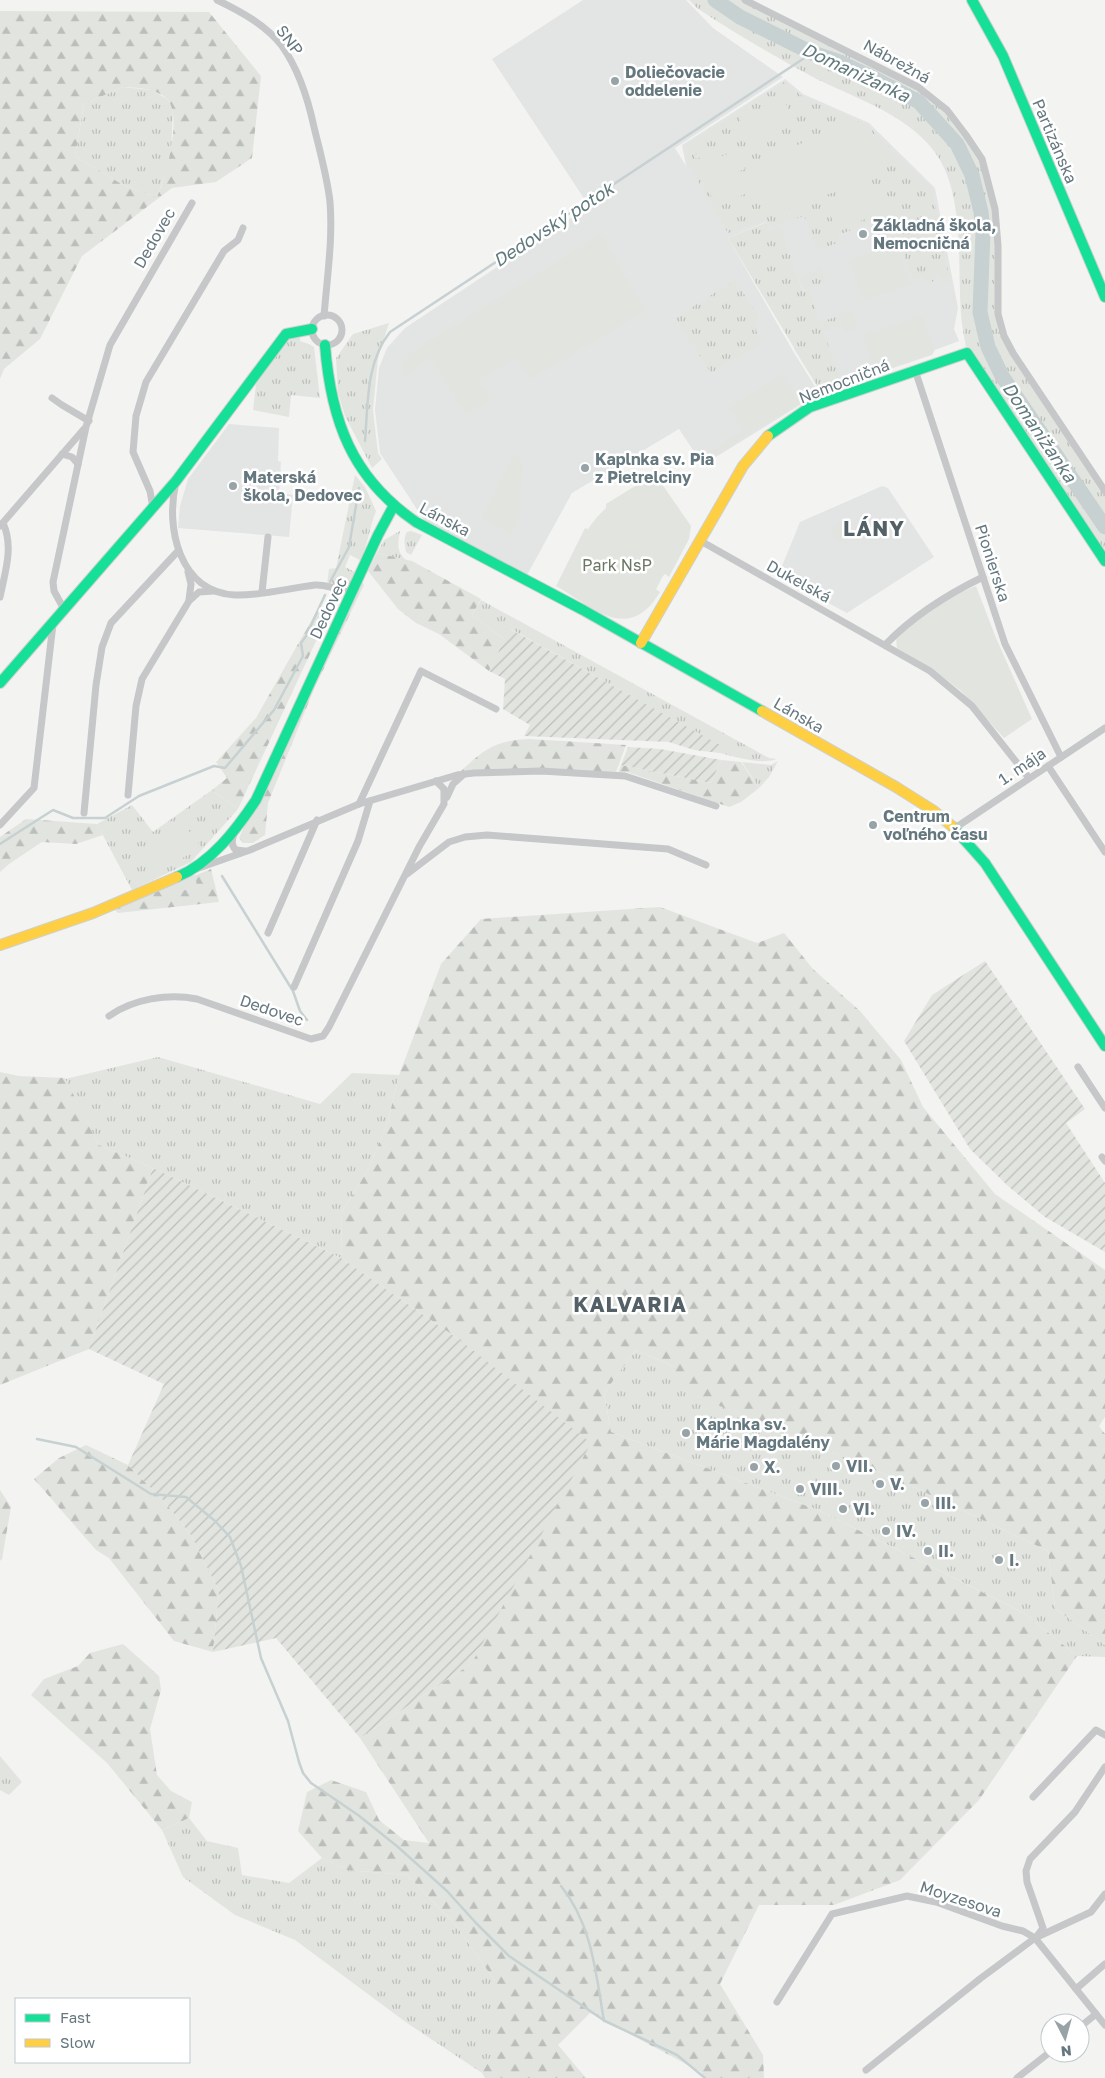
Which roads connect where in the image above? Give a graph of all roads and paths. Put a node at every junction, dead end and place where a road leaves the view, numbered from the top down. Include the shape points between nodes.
1 (217, 0) edge
2 (745, 0) edge
3 (972, 0) edge
4 (192, 203) dead end
5 (243, 228) dead end
6 (1105, 297) edge
7 (324, 316) junction
8 (312, 329) junction
9 (326, 345) junction
10 (915, 370) junction
11 (52, 398) dead end
12 (88, 424) junction
13 (62, 454) junction
14 (78, 464) junction
15 (176, 481) junction
16 (1105, 491) edge
17 (393, 507) junction
18 (153, 508) junction
19 (1, 524) edge
20 (268, 537) dead end
21 (699, 540) junction
22 (178, 551) junction
23 (1105, 561) edge
24 (186, 567) junction
25 (358, 579) junction
26 (980, 579) junction
27 (216, 590) junction
28 (262, 592) junction
29 (0, 597) edge
30 (189, 601) junction
31 (65, 611) junction
32 (53, 624) junction
33 (641, 643) junction
34 (885, 645) junction
35 (0, 683) edge
36 (496, 709) dead end
37 (1105, 728) edge
38 (1060, 758) junction
39 (1048, 766) junction
40 (474, 772) junction
41 (1029, 778) junction
42 (436, 781) junction
43 (128, 795) dead end
44 (370, 801) junction
45 (359, 804) junction
46 (444, 804) junction
47 (716, 806) dead end
48 (84, 813) dead end
49 (317, 820) junction
50 (0, 825) edge
51 (955, 828) junction
52 (236, 830) junction
53 (250, 850) junction
54 (1105, 852) edge
55 (706, 865) dead end
56 (194, 870) junction
57 (407, 874) junction
58 (268, 933) dead end
59 (0, 945) edge
60 (294, 987) dead end
61 (109, 1016) dead end
62 (1105, 1046) edge
63 (1078, 1067) dead end
64 (1105, 1108) edge
65 (1105, 1735) edge
66 (1105, 1767) edge
67 (1033, 1797) dead end
68 (1105, 1894) edge
69 (1035, 1938) junction
70 (1105, 1964) edge
71 (1076, 1989) junction
72 (777, 2002) dead end
73 (1096, 2014) junction
74 (1090, 2019) edge
75 (1105, 2025) edge
76 (1040, 2060) edge
77 (866, 2070) dead end
78 (1017, 2078) edge

1 - 7 street, SNP via 250,18 273,37 288,56 304,92 330,202
2 - 16 street, Nábrežná via 918,87 946,110 966,135 982,159 995,209 998,314 1004,336
3 - 6 street, Partizánska via 1003,56
4 - 12 street, Dedovec via 110,345
5 - 18 street via 238,240 224,251 146,382 141,396 133,452 150,491
7 - 8 street via 314,323
7 - 9 street via 336,319 341,330 338,340
8 - 9 street via 314,339
8 - 15 street via 286,334
9 - 17 street via 333,406 344,436 365,473
10 - 21 street, Nemocničná via 810,407 769,434 743,466
10 - 23 street, Nemocničná via 967,353
10 - 26 street, Pionierska
11 - 12 street
12 - 13 street, Dedovec
12 - 14 street, Dedovec
13 - 14 street via 72,457
13 - 19 street, Dedovec
14 - 31 street, Dedovec via 52,582
15 - 18 street
15 - 22 street, Dedovec via 173,510
17 - 25 street, Dedovec
17 - 33 street, Lánska
18 - 31 street
19 - 29 street, Dedovec via 6,530 9,548
20 - 28 street
21 - 33 street, Nemocničná
21 - 34 street, Dukelská
22 - 24 street, Dedovec
22 - 48 street via 111,624 102,647
24 - 27 street, Dedovec via 202,583
24 - 30 street via 191,584
25 - 28 street, Dedovec via 352,586 340,590 324,585
25 - 52 street, Dedovec via 256,800
26 - 34 street via 901,628
26 - 38 street, Pionierska via 1005,644
27 - 28 street, Dedovec via 235,595
27 - 30 street via 199,592
30 - 43 street via 142,679 136,706
31 - 32 street
32 - 35 street
32 - 50 street via 34,788
33 - 51 street, Lánska via 902,791
34 - 41 street, Dukelská via 930,671 959,693
36 - 45 street via 421,670
37 - 38 street, 1. mája
38 - 39 street, 1. mája
39 - 41 street, 1. mája
39 - 54 street
40 - 42 street, Dedovec
40 - 46 street, Dedovec via 455,781
40 - 47 street, Dedovec via 616,775
41 - 51 street, 1. mája
42 - 44 street, Dedovec
42 - 46 street via 444,789
44 - 45 street, Dedovec
44 - 60 street, Dedovec via 358,841
45 - 49 street, Dedovec
46 - 57 street, Dedovec
49 - 53 street, Dedovec
49 - 58 street
51 - 62 street, Lánska via 985,863
52 - 53 street via 232,841 234,848
52 - 56 street, Dedovec
53 - 56 street, Dedovec
55 - 57 street via 668,849 487,835 449,842
56 - 59 street, Dedovec via 94,913
57 - 61 street, Dedovec via 329,1027 320,1038 311,1039 191,998 145,1000
63 - 64 street
65 - 67 street via 1096,1730
66 - 69 street via 1075,1812 1030,1859 1027,1882 1043,1928
68 - 69 street via 1091,1912
69 - 71 street, Moyzesova
69 - 72 street, Moyzesova via 936,1902 907,1896 832,1914
69 - 77 street
70 - 71 street
71 - 73 street, Moyzesova
73 - 74 street
73 - 75 street, Moyzesova
76 - 78 street

